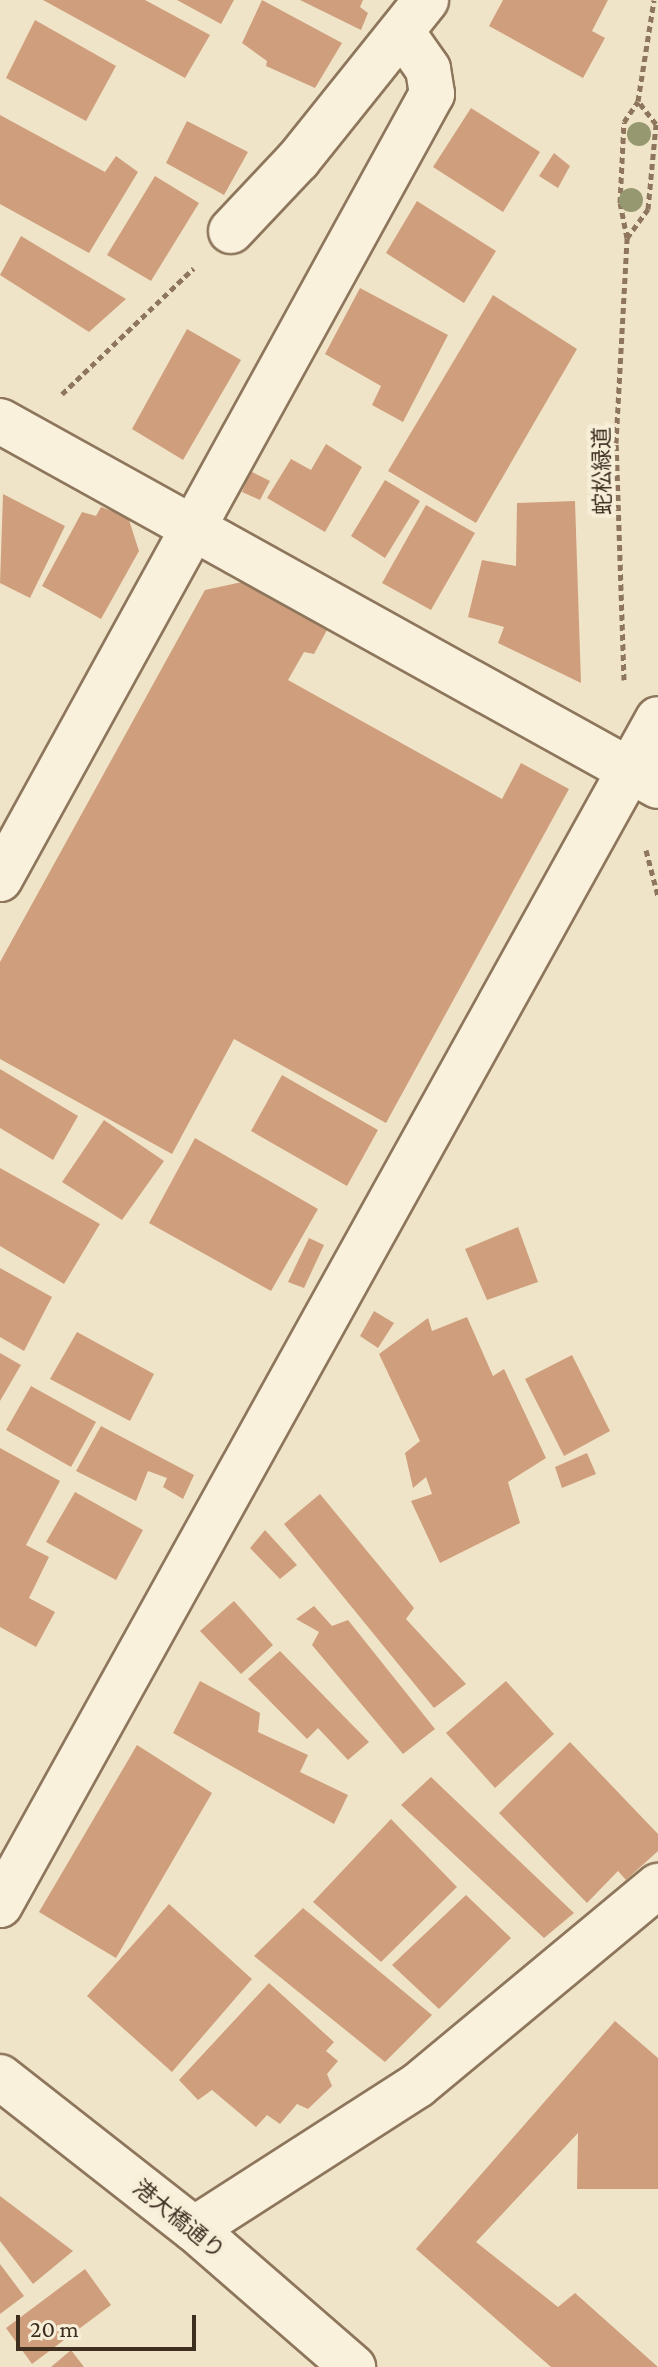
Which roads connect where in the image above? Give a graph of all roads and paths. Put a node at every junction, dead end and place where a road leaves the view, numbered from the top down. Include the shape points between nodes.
1 (654, 0) edge
2 (414, 16) edge
3 (638, 101) junction
4 (231, 231) joint
5 (627, 238) junction
6 (54, 401) dead end
7 (0, 421) edge
8 (189, 529) junction
9 (624, 688) dead end
10 (658, 719) edge
11 (644, 778) edge
12 (646, 847) dead end
13 (0, 879) edge
14 (658, 896) edge
15 (658, 1886) edge
16 (0, 1905) edge
17 (0, 2077) edge
18 (194, 2229) junction
19 (353, 2367) edge

1 - 3 path, 蛇松緑道
2 - 4 street via 298,160
2 - 8 street via 432,94
3 - 5 path, 蛇松緑道 via 624,122 620,203
3 - 5 path, 蛇松緑道 via 656,124 648,209
4 - 6 path
5 - 9 path, 蛇松緑道 via 616,443
7 - 8 street
8 - 11 street
8 - 13 street
10 - 11 street
11 - 16 street
12 - 14 path
15 - 18 street via 418,2085
17 - 18 street, 港大橋通り
18 - 19 street, 港大橋通り

